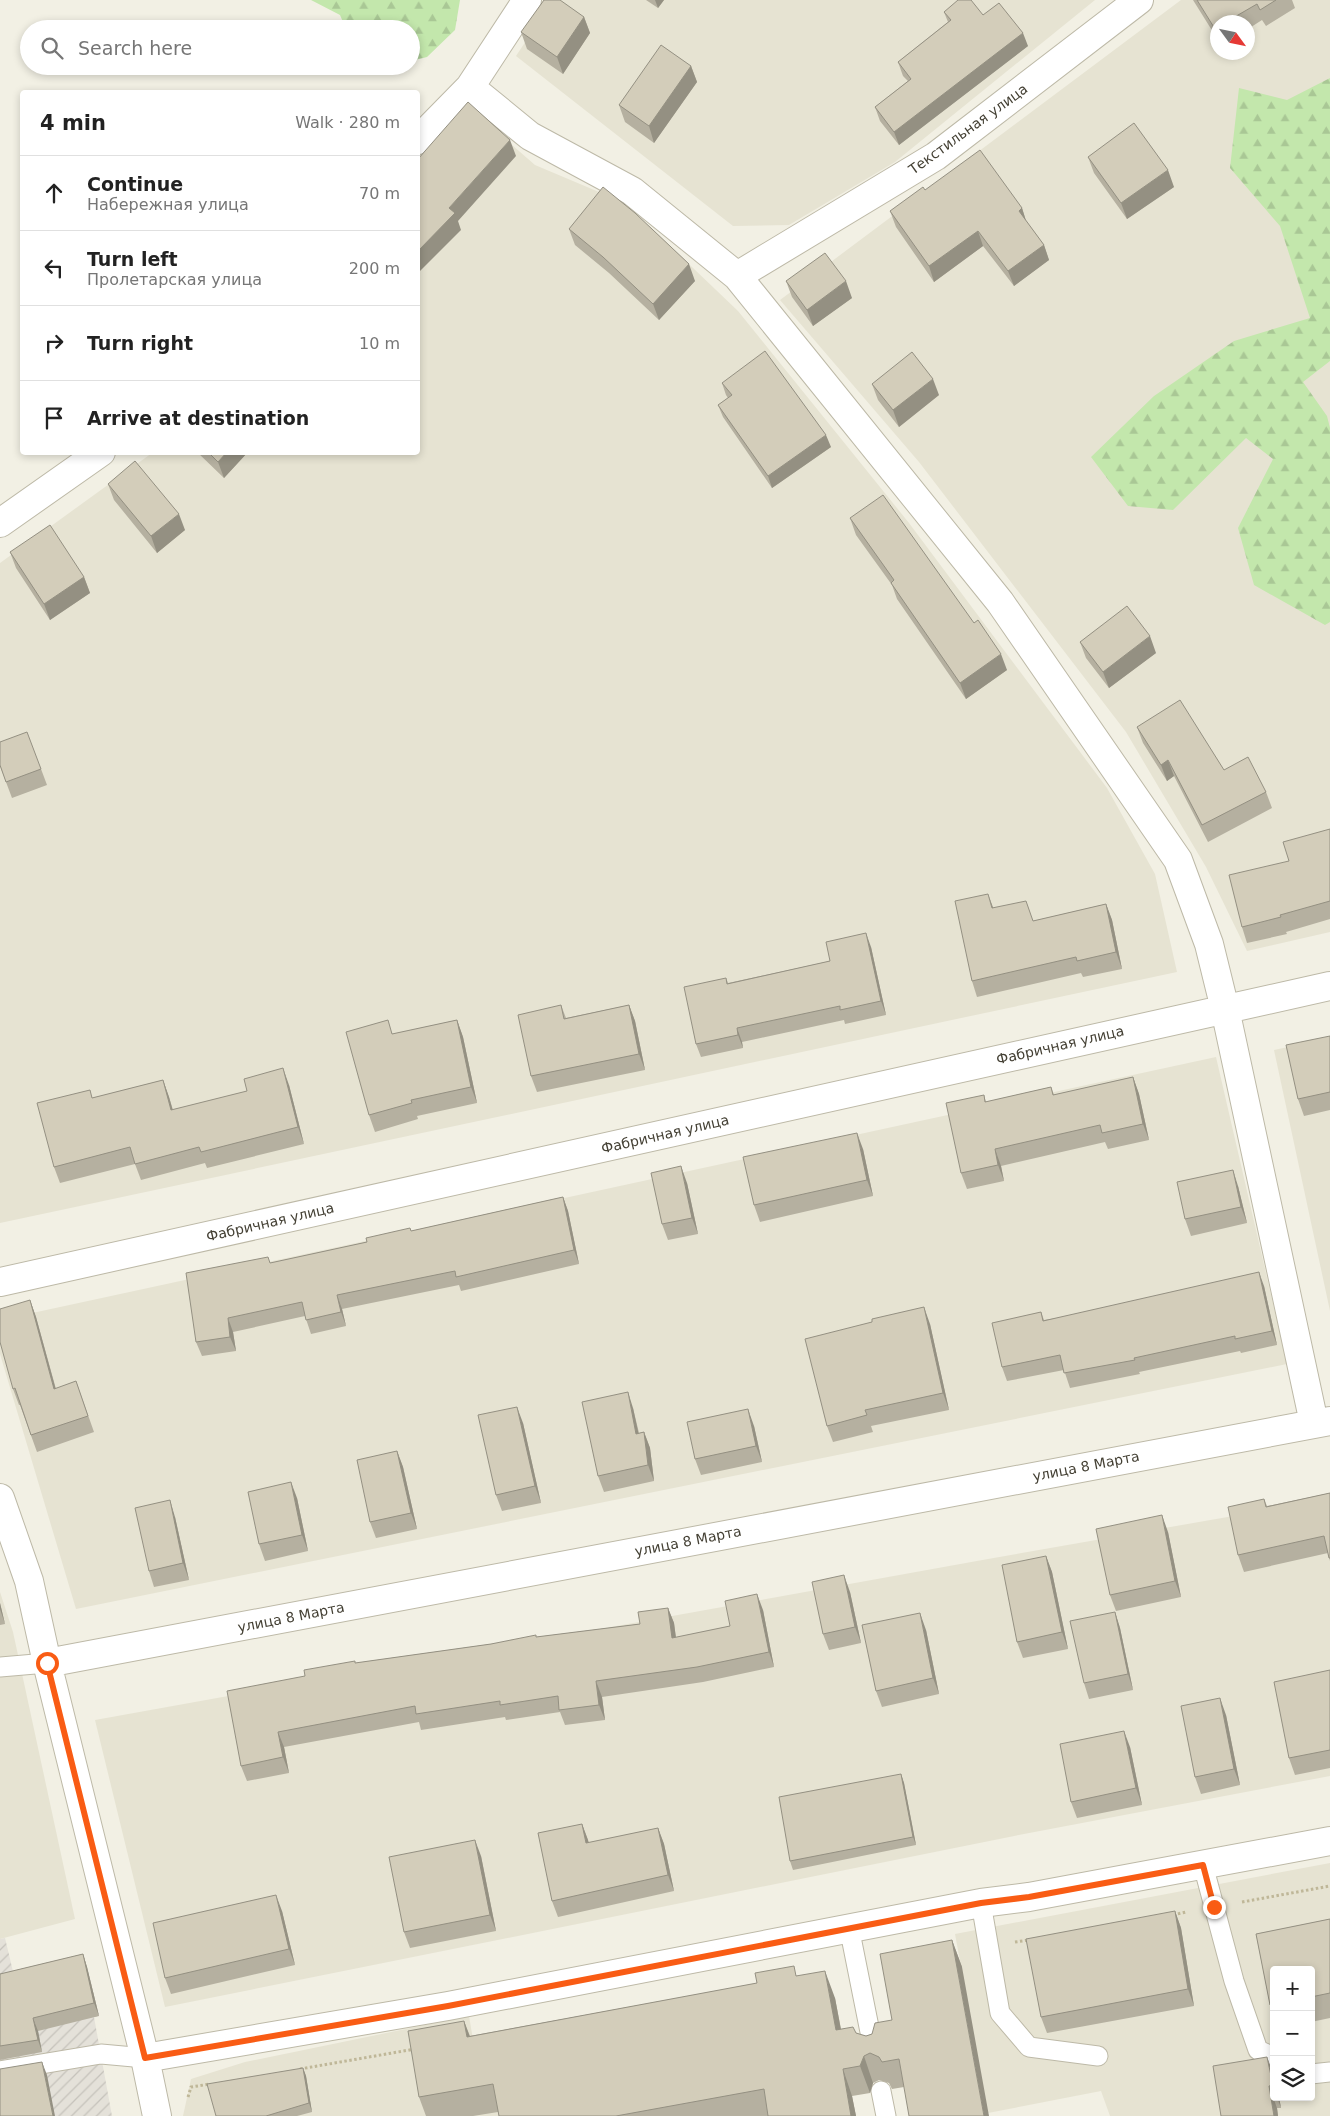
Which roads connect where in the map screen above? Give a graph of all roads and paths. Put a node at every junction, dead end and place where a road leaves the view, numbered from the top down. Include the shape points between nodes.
1 (527, 0) edge
2 (1139, 0) edge
3 (470, 87) junction
4 (420, 138) edge
5 (737, 276) junction
6 (97, 455) edge
7 (0, 523) edge
8 (1330, 986) edge
9 (1225, 1009) junction
10 (0, 1282) edge
11 (1322, 1422) edge
12 (0, 1498) edge
13 (47, 1663) junction
14 (0, 1667) edge
15 (1330, 1841) edge
16 (1203, 1865) junction
17 (1330, 1886) edge
18 (981, 1903) junction
19 (1214, 1907) junction
20 (1165, 1916) edge
21 (849, 1927) junction
22 (1038, 1938) edge
23 (988, 1947) junction
24 (417, 2049) edge
25 (874, 2052) edge
26 (1098, 2056) dead end
27 (1272, 2056) edge
28 (145, 2058) junction
29 (299, 2069) edge
30 (0, 2070) edge
31 (1330, 2072) edge
32 (1315, 2074) edge
33 (211, 2084) edge
34 (881, 2091) edge
35 (187, 2100) dead end
36 (157, 2116) edge
37 (886, 2116) edge

1 - 3 street
2 - 5 street, Текстильная улица via 936,156
3 - 4 street
3 - 5 street via 530,136 632,191
5 - 9 street via 1000,602 1178,860 1209,944
6 - 7 street
8 - 9 street, Фабричная улица
9 - 10 street, Фабричная улица
9 - 11 street
11 - 13 street, улица 8 Марта
12 - 13 street via 29,1580
13 - 14 lane
13 - 28 street
15 - 16 street
16 - 18 street
16 - 19 lane
17 - 19 path
18 - 21 street
18 - 23 lane
19 - 20 path
19 - 27 lane via 1234,1981 1258,2050
21 - 25 lane
21 - 28 street via 448,2006
22 - 23 path
23 - 26 lane via 1000,2013 1029,2047
24 - 29 path
28 - 30 lane via 101,2054
28 - 36 street
31 - 32 lane
33 - 35 path via 191,2087
34 - 37 lane

